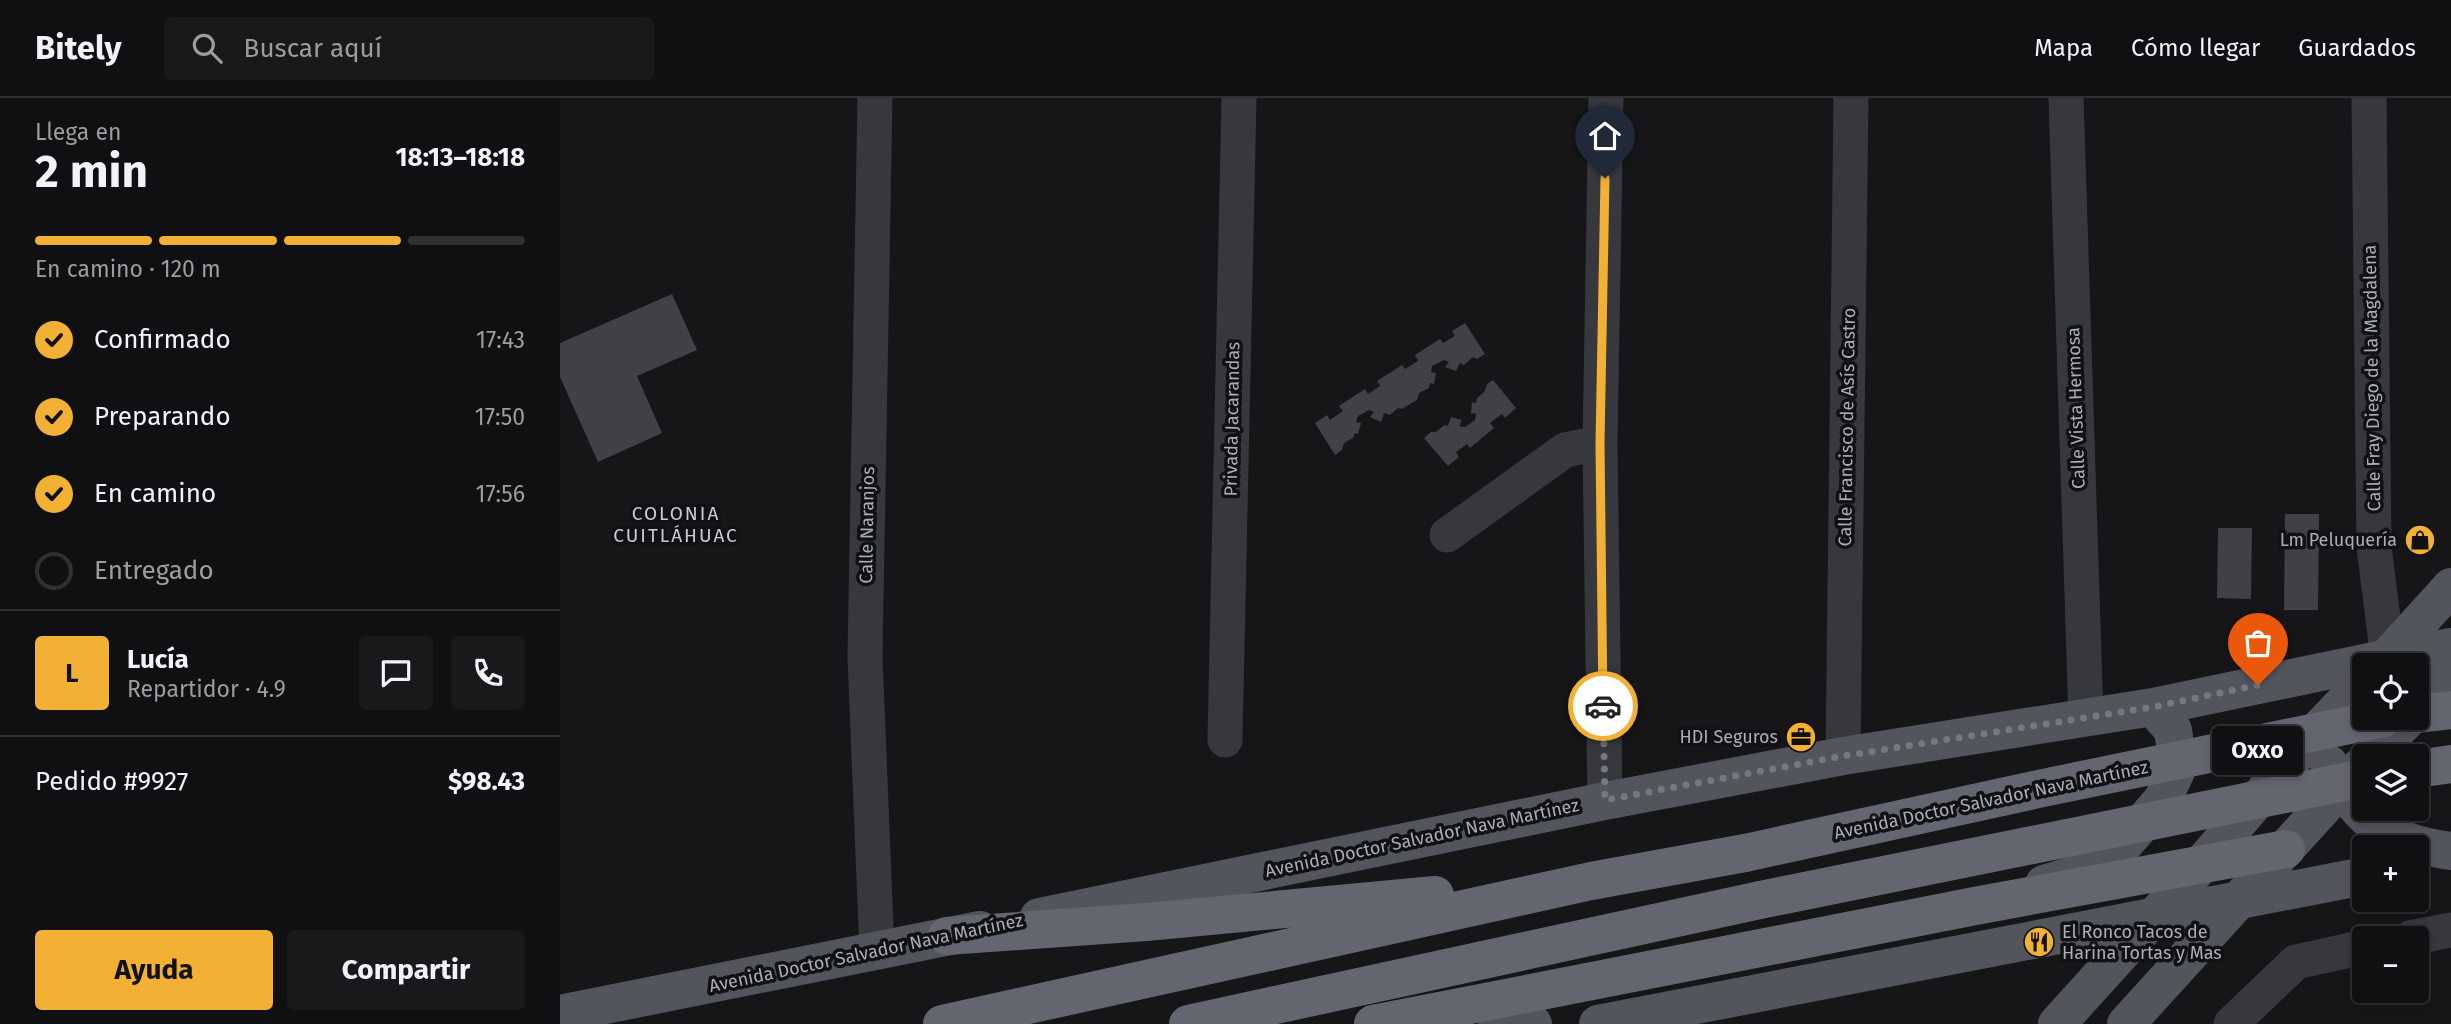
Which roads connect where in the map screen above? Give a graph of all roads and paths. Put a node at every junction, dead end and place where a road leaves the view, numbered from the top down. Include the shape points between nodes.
1 (875, 98) edge
2 (1238, 98) edge
3 (1606, 98) edge
4 (1851, 98) edge
5 (2066, 98) edge
6 (2369, 98) edge
7 (1600, 443) junction
8 (1447, 535) dead end
9 (2451, 587) edge
10 (2451, 647) edge
11 (2377, 653) edge
12 (2391, 653) edge
13 (2429, 653) edge
14 (2352, 672) edge
15 (2451, 674) edge
16 (2352, 694) edge
17 (2429, 699) edge
18 (2153, 707) junction
19 (2451, 710) edge
20 (2429, 711) edge
21 (2086, 718) junction
22 (2352, 725) edge
23 (2397, 730) edge
24 (2314, 734) junction
25 (1225, 740) dead end
26 (2383, 744) edge
27 (1843, 756) junction
28 (2451, 764) edge
29 (2429, 767) edge
30 (2352, 772) edge
31 (2352, 777) edge
32 (2352, 780) edge
33 (1605, 800) junction
34 (2370, 821) edge
35 (2286, 849) junction
36 (2451, 851) edge
37 (2451, 859) edge
38 (2429, 863) edge
39 (2201, 865) junction
40 (2352, 878) edge
41 (1591, 881) junction
42 (2239, 900) junction
43 (1975, 906) junction
44 (2153, 918) junction
45 (2451, 930) edge
46 (2429, 934) edge
47 (947, 936) junction
48 (2352, 949) edge
49 (877, 952) junction
50 (1480, 1004) junction
51 (560, 1014) edge
52 (942, 1024) edge
53 (1188, 1024) edge
54 (1373, 1024) edge
55 (1533, 1024) edge
56 (1598, 1024) edge
57 (2057, 1024) edge
58 (2126, 1024) edge
59 (2231, 1024) edge

1 - 49 street, Calle Naranjos via 865,657
2 - 25 street, Privada Jacarandas
3 - 7 street
4 - 27 street, Calle Francisco de Asís Castro
5 - 21 street, Calle Vista Hermosa
6 - 11 street, Calle Fray Diego de la Magdalena
7 - 8 street via 1565,450
7 - 33 street
9 - 12 main road
10 - 13 main road, Avenida Doctor Salvador Nava Martínez
14 - 18 main road, Avenida Doctor Salvador Nava Martínez
15 - 17 main road
16 - 24 main road
18 - 21 main road, Avenida Doctor Salvador Nava Martínez
18 - 43 main road via 2173,730 2178,767 2163,799 2125,843 2080,873
19 - 20 highway
21 - 27 main road, Avenida Doctor Salvador Nava Martínez
22 - 41 highway, Avenida Doctor Salvador Nava Martínez, bridge via 1745,853
23 - 26 main road
24 - 30 main road
24 - 39 main road
27 - 33 main road, Avenida Doctor Salvador Nava Martínez
28 - 29 highway
31 - 53 highway, bridge
32 - 35 main road
33 - 47 main road, Avenida Doctor Salvador Nava Martínez
34 - 36 main road via 2390,836
35 - 39 highway
35 - 42 main road
37 - 38 main road
39 - 43 highway
39 - 44 main road
40 - 42 main road
41 - 47 highway
41 - 52 highway, Avenida Doctor Salvador Nava Martínez
42 - 44 main road
42 - 58 main road
43 - 50 highway
44 - 56 main road
44 - 57 main road
45 - 46 street
47 - 49 main road, Avenida Doctor Salvador Nava Martínez
48 - 59 street via 2296,961
49 - 51 main road, Avenida Doctor Salvador Nava Martínez
50 - 54 highway
50 - 55 main road

